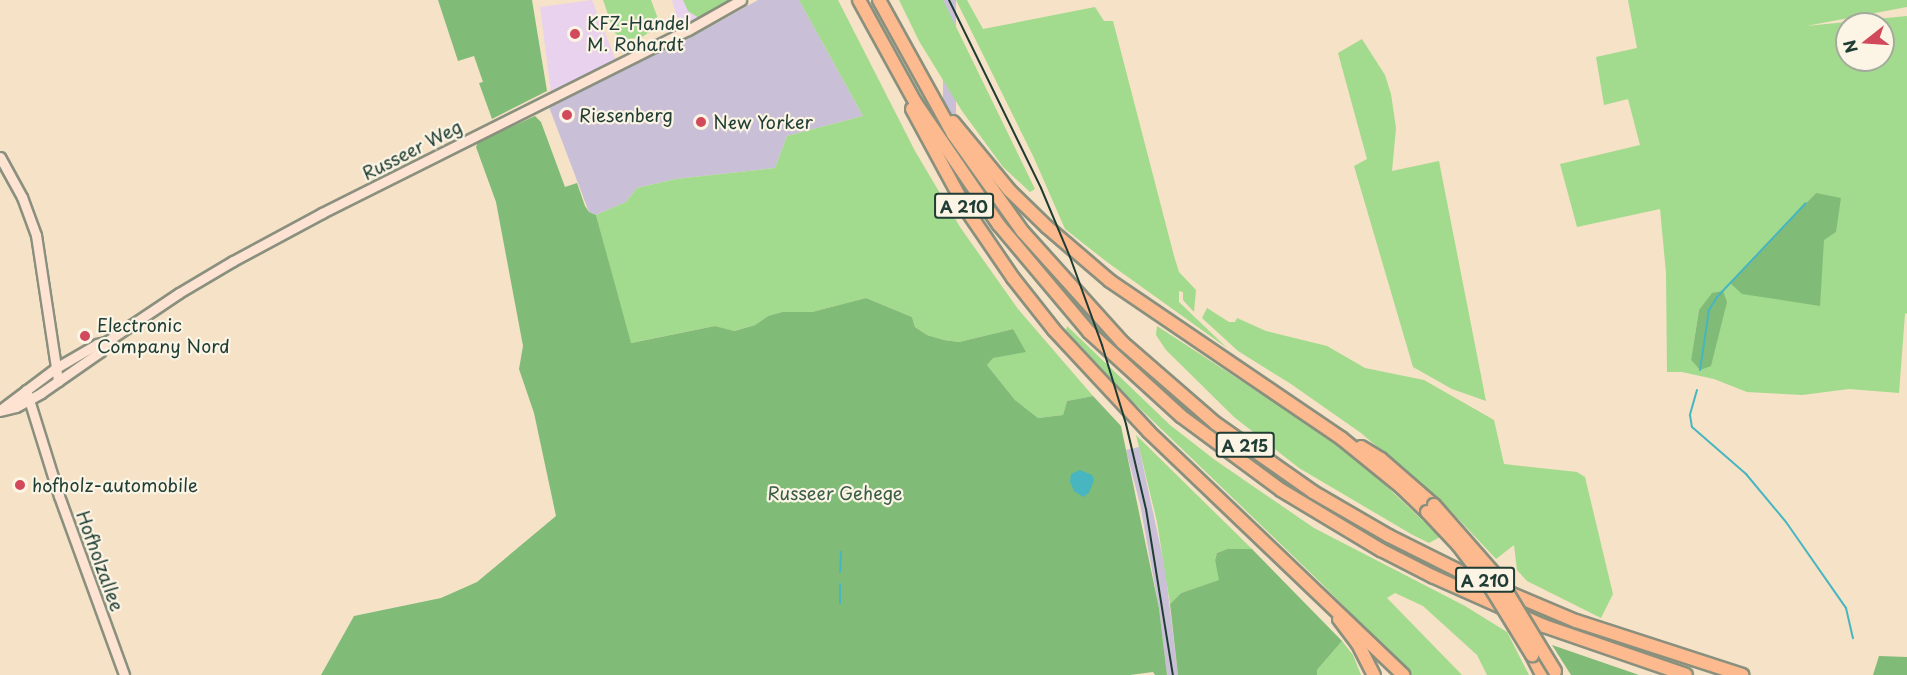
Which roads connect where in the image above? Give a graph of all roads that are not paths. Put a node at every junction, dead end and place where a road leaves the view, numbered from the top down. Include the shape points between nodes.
1 (741, 0) edge
2 (859, 0) edge
3 (879, 0) edge
4 (896, 69) junction
5 (915, 70) junction
6 (0, 157) edge
7 (106, 342) junction
8 (56, 368) junction
9 (58, 381) junction
10 (26, 390) junction
11 (29, 400) junction
12 (0, 410) edge
13 (1430, 508) junction
14 (1317, 590) junction
15 (1556, 673) edge
16 (124, 675) edge
17 (1374, 675) edge
18 (1403, 675) edge
19 (1542, 675) edge
20 (1686, 675) edge
21 (1742, 675) edge

1 - 7 street, Russeer Weg via 679,35 286,232 179,293
2 - 4 highway, A 215
3 - 5 highway, A 215
4 - 14 highway, A 210 via 925,136 968,212 1054,330 1149,432
4 - 20 highway, A 215 via 977,194 1051,288 1119,361 1202,433 1309,508 1434,577 1544,626
5 - 13 highway, A 210 via 990,167 1079,255 1130,296 1341,438 1376,454
5 - 21 highway, A 215 via 971,163 1052,268 1143,362 1248,448 1353,516 1467,575 1576,621
6 - 8 street via 22,197 36,235
7 - 8 street, Russeer Weg
7 - 9 street, Russeer Weg via 100,352
8 - 9 street
8 - 10 street, Russeer Weg
9 - 11 street, Russeer Weg
10 - 11 street, Hofholzallee
10 - 12 street
11 - 12 street
11 - 16 street, Hofholzallee
13 - 15 highway, bridge via 1499,579
13 - 19 highway, A 210, bridge via 1491,588
14 - 17 highway via 1358,644
14 - 18 highway, A 210

